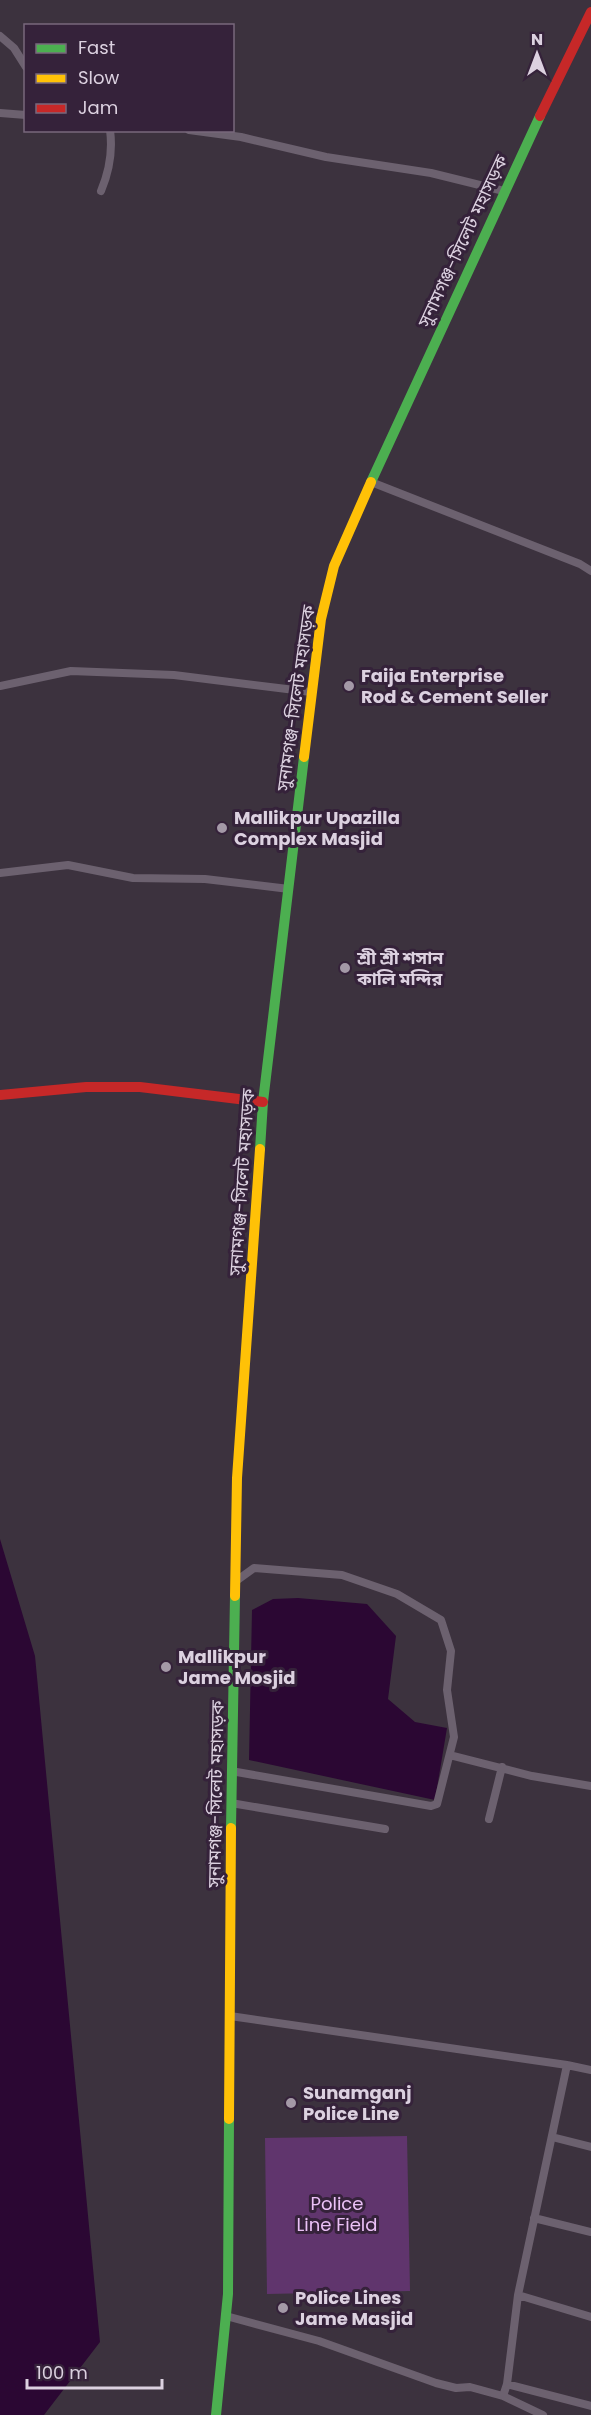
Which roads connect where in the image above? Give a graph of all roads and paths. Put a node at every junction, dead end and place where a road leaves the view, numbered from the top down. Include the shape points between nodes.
1 (591, 12) edge
2 (0, 36) edge
3 (24, 64) edge
4 (0, 113) edge
5 (24, 115) edge
6 (110, 132) edge
7 (204, 132) edge
8 (100, 191) dead end
9 (504, 191) junction
10 (371, 482) junction
11 (591, 571) edge
12 (0, 686) edge
13 (311, 692) junction
14 (0, 873) edge
15 (289, 889) junction
16 (4, 1094) edge
17 (263, 1102) junction
18 (236, 1581) junction
19 (450, 1755) junction
20 (502, 1767) junction
21 (231, 1771) junction
22 (591, 1786) edge
23 (231, 1803) junction
24 (489, 1819) dead end
25 (385, 1829) dead end
26 (230, 2016) junction
27 (567, 2065) junction
28 (591, 2070) edge
29 (552, 2137) junction
30 (591, 2147) edge
31 (534, 2218) junction
32 (591, 2232) edge
33 (518, 2295) junction
34 (226, 2316) junction
35 (591, 2317) edge
36 (507, 2384) junction
37 (503, 2396) junction
38 (591, 2406) edge
39 (216, 2415) edge
40 (543, 2415) edge

1 - 9 main road, সুনামগঞ্জ-সিলেট মহাসড়ক
2 - 3 street
4 - 5 street
6 - 8 street via 108,173
7 - 9 street via 431,173
9 - 10 main road, সুনামগঞ্জ-সিলেট মহাসড়ক
10 - 11 street
10 - 13 main road, সুনামগঞ্জ-সিলেট মহাসড়ক via 334,566 321,619
12 - 13 street via 71,670 174,675
13 - 15 main road, সুনামগঞ্জ-সিলেট মহাসড়ক
14 - 15 street via 68,865 133,878 206,879
15 - 17 main road, সুনামগঞ্জ-সিলেট মহাসড়ক
16 - 17 main road via 140,1087
17 - 18 main road, সুনামগঞ্জ-সিলেট মহাসড়ক via 237,1479
18 - 19 street via 254,1568 342,1575 397,1594 441,1620 451,1651 447,1690 454,1737
18 - 21 main road, সুনামগঞ্জ-সিলেট মহাসড়ক
19 - 20 street
19 - 21 street via 437,1804 431,1806
20 - 22 street via 562,1783
20 - 24 street
21 - 23 main road, সুনামগঞ্জ-সিলেট মহাসড়ক
23 - 25 street
23 - 26 main road, সুনামগঞ্জ-সিলেট মহাসড়ক
26 - 27 street
26 - 34 main road, সুনামগঞ্জ-সিলেট মহাসড়ক
27 - 28 street
27 - 29 street
29 - 30 street
29 - 31 street
31 - 32 street
31 - 33 street
33 - 35 street
33 - 36 street
34 - 37 street via 319,2341 436,2383
34 - 39 main road, সুনামগঞ্জ-সিলেট মহাসড়ক
36 - 37 street
36 - 38 street
37 - 40 street

